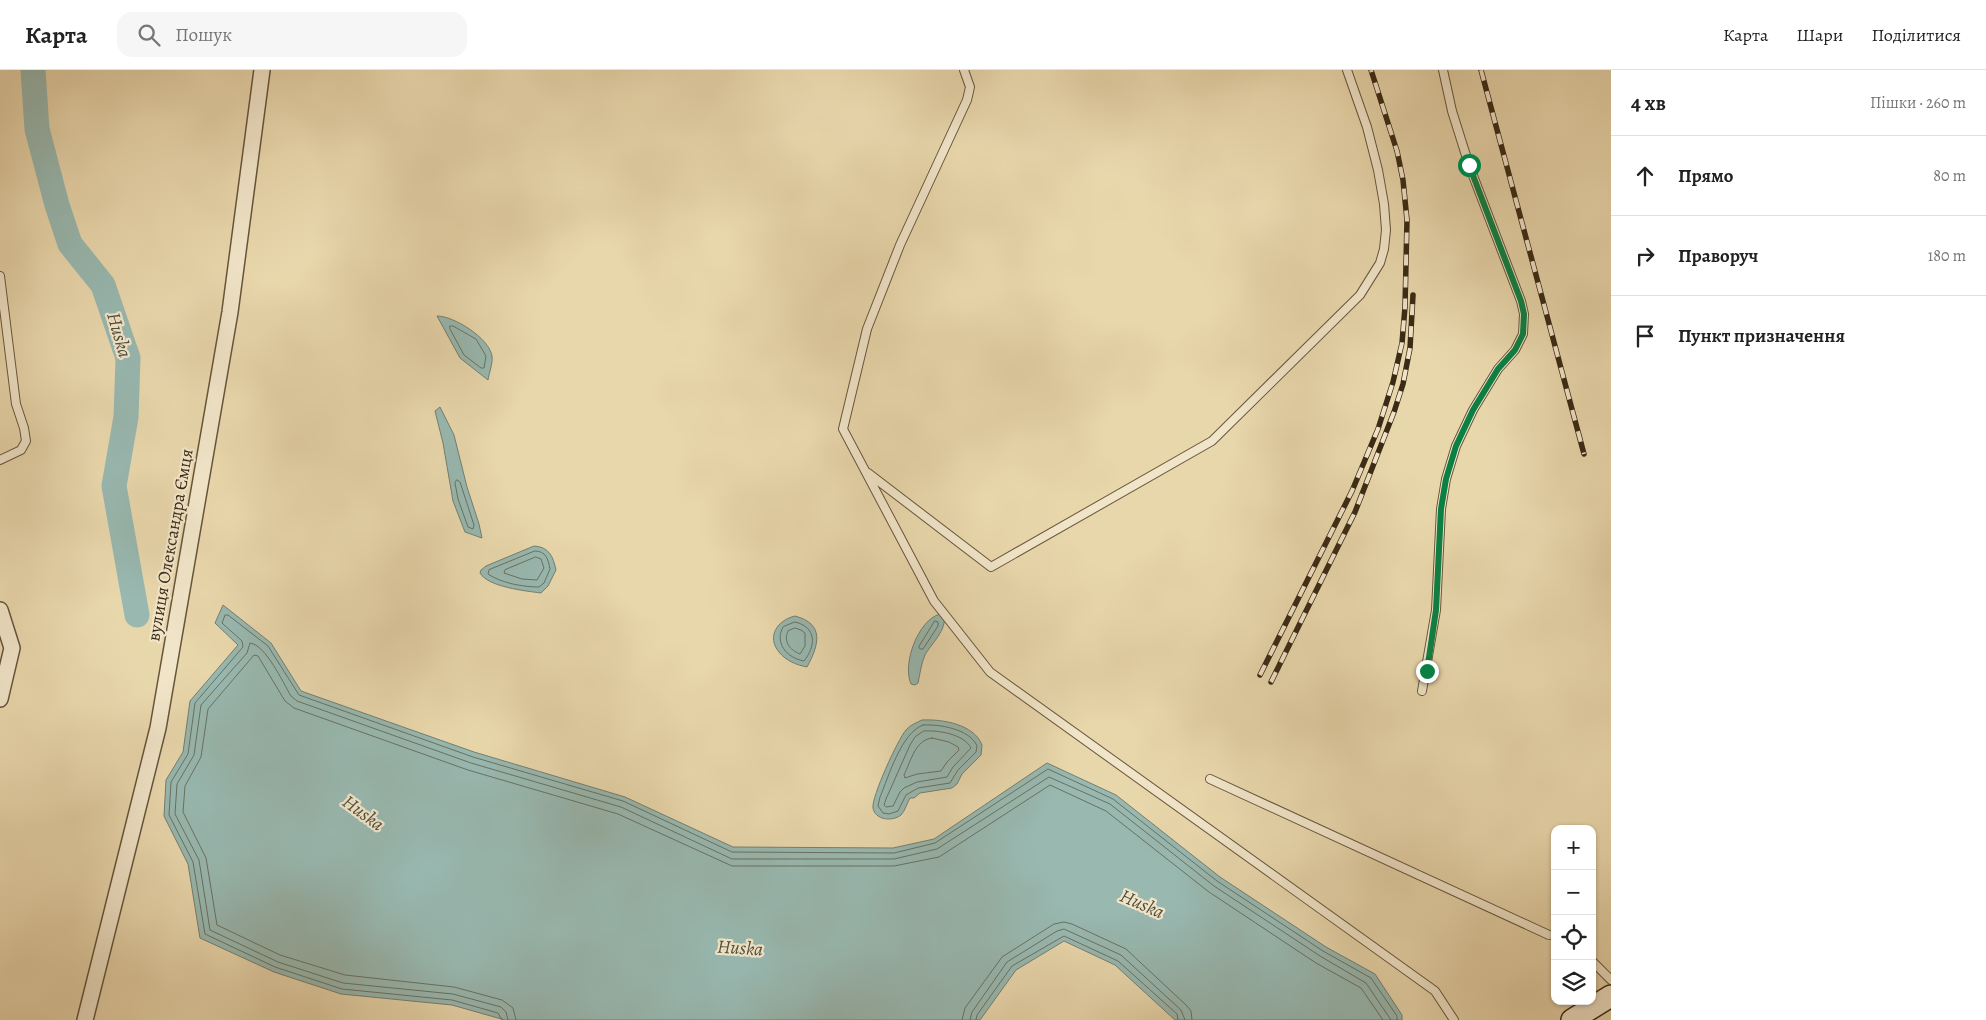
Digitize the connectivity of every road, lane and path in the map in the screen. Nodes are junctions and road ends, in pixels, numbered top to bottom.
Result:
1 (262, 70) edge
2 (964, 70) edge
3 (1347, 70) edge
4 (1443, 70) edge
5 (0, 276) edge
6 (0, 460) edge
7 (865, 470) junction
8 (0, 610) edge
9 (1422, 691) dead end
10 (0, 699) edge
11 (1210, 779) dead end
12 (1549, 935) dead end
13 (1596, 965) edge
14 (1611, 980) edge
15 (1611, 996) edge
16 (84, 1020) edge
17 (1454, 1020) edge
18 (1572, 1020) edge

1 - 16 street, вулиця Олександра Ємця
2 - 7 lane
3 - 7 lane
4 - 9 lane
5 - 6 lane
7 - 17 lane
8 - 10 street
11 - 12 lane
13 - 14 lane
15 - 18 main road

